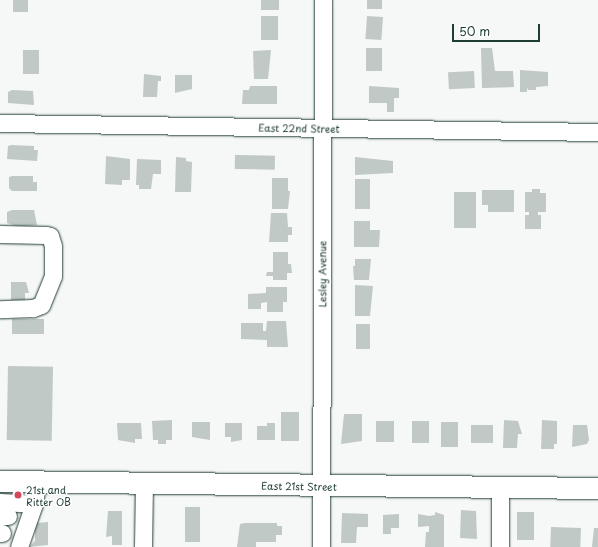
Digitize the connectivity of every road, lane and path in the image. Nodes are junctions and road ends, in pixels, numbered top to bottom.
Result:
1 (323, 0) edge
2 (0, 123) edge
3 (323, 129) junction
4 (598, 132) edge
5 (0, 234) edge
6 (0, 309) edge
7 (0, 481) edge
8 (37, 482) junction
9 (144, 484) junction
10 (322, 486) junction
11 (500, 487) junction
12 (598, 488) edge
13 (15, 512) edge
14 (11, 536) edge
15 (143, 547) edge
16 (322, 547) edge
17 (500, 547) edge

1 - 3 street, Lesley Avenue
2 - 3 street, East 22nd Street
3 - 4 street, East 22nd Street
3 - 10 street, Lesley Avenue
5 - 6 street
7 - 8 main road, East 21st Street
8 - 9 main road, East 21st Street
8 - 13 street
9 - 10 main road, East 21st Street
9 - 15 street
10 - 11 main road, East 21st Street
10 - 16 street, Lesley Avenue
11 - 12 main road, East 21st Street
11 - 17 street
13 - 14 street

